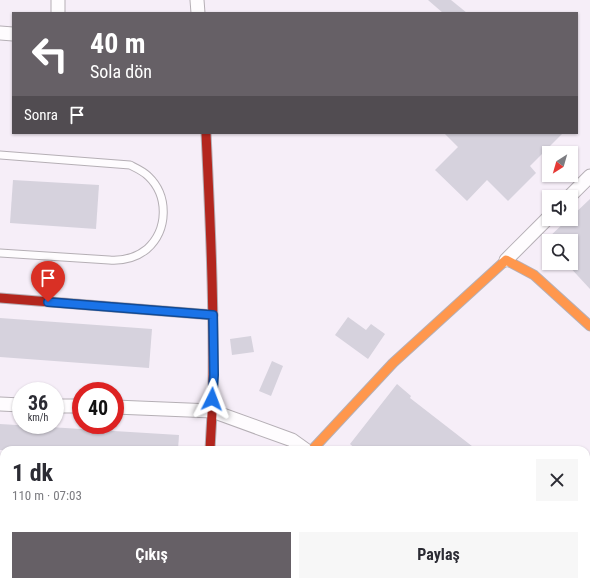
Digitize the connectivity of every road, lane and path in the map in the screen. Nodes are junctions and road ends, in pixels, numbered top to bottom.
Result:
1 (58, 0) edge
2 (197, 0) edge
3 (58, 12) edge
4 (198, 12) edge
5 (0, 33) edge
6 (12, 34) edge
7 (206, 134) edge
8 (0, 155) edge
9 (590, 176) edge
10 (576, 190) edge
11 (542, 224) edge
12 (0, 253) edge
13 (506, 260) junction
14 (0, 298) edge
15 (213, 315) junction
16 (590, 326) edge
17 (0, 404) edge
18 (12, 405) edge
19 (124, 407) edge
20 (212, 411) junction
21 (210, 446) edge
22 (300, 446) edge
23 (316, 446) edge

1 - 3 street
2 - 4 street
5 - 6 street
7 - 15 street
8 - 12 lane
9 - 10 street
11 - 13 street
13 - 16 street
13 - 23 street
14 - 15 street
15 - 20 street
17 - 18 street
19 - 20 street
20 - 21 street
20 - 22 street

